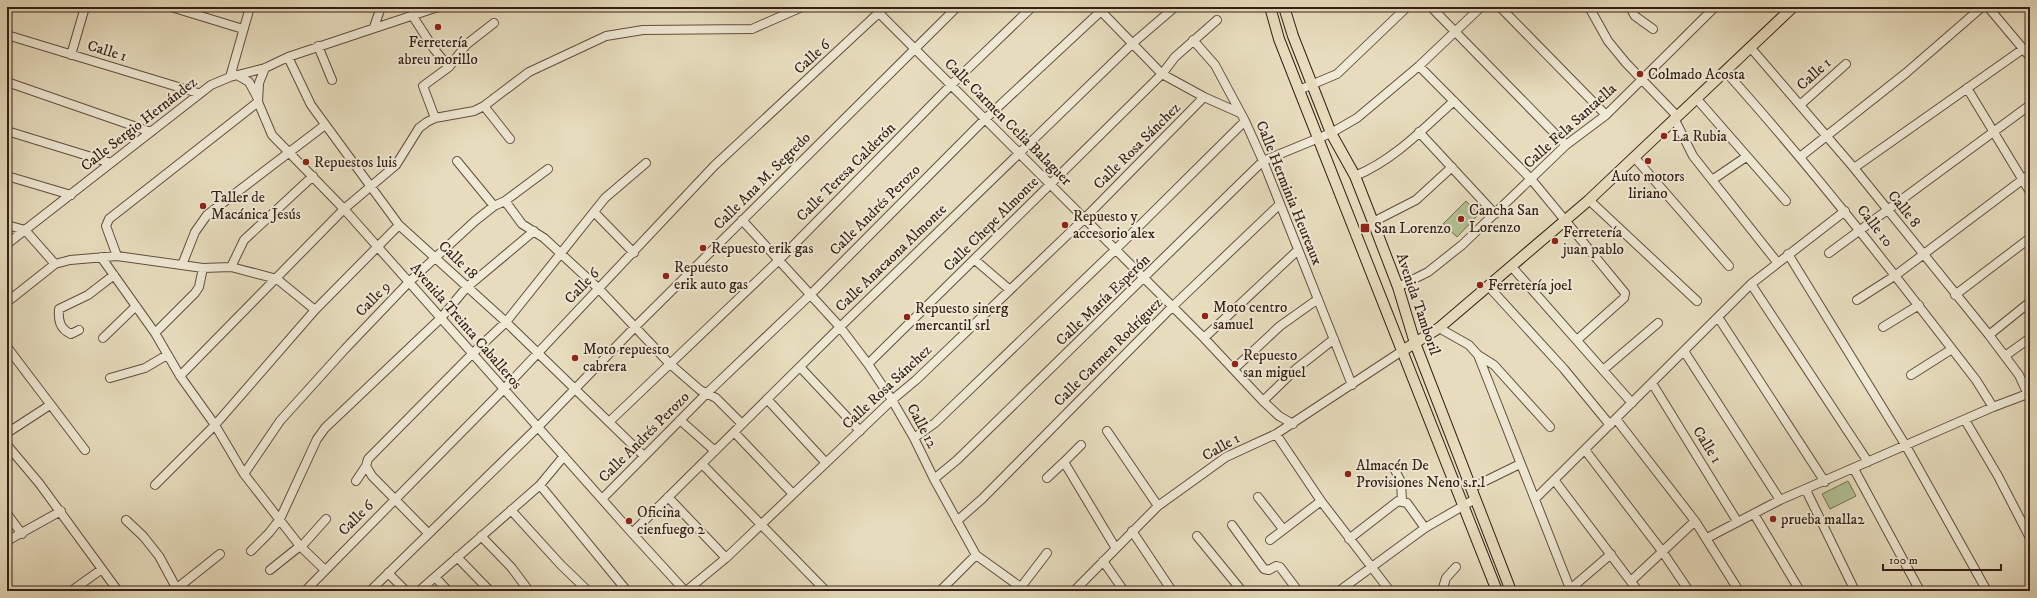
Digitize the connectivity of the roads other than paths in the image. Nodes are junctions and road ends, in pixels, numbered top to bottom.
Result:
1 (85, 7) edge
2 (172, 7) edge
3 (250, 7) edge
4 (381, 7) edge
5 (438, 7) edge
6 (802, 7) edge
7 (873, 7) edge
8 (885, 7) edge
9 (957, 7) edge
10 (1032, 7) edge
11 (1408, 7) edge
12 (1431, 7) edge
13 (1480, 7) edge
14 (1500, 7) edge
15 (1589, 7) edge
16 (1630, 7) edge
17 (1715, 7) edge
18 (1793, 7) edge
19 (1982, 7) edge
20 (1988, 7) edge
21 (1172, 8) edge
22 (1285, 8) edge
23 (1099, 9) edge
24 (1270, 9) edge
25 (879, 14) junction
26 (412, 15) junction
27 (1217, 20) dead end
28 (494, 23) dead end
29 (374, 27) junction
30 (243, 29) junction
31 (1653, 29) dead end
32 (1456, 32) junction
33 (7, 35) edge
34 (1193, 40) junction
35 (1133, 43) junction
36 (318, 46) junction
37 (1750, 47) junction
38 (915, 48) junction
39 (2023, 49) junction
40 (71, 55) junction
41 (288, 56) junction
42 (2030, 58) edge
43 (1846, 64) dead end
44 (1419, 66) junction
45 (449, 67) junction
46 (265, 68) junction
47 (1725, 71) junction
48 (1162, 74) junction
49 (233, 76) junction
50 (332, 80) dead end
51 (1641, 80) junction
52 (7, 82) edge
53 (1312, 84) junction
54 (951, 85) junction
55 (1967, 88) junction
56 (1299, 90) junction
57 (198, 93) junction
58 (1204, 97) junction
59 (1696, 98) junction
60 (257, 100) junction
61 (1454, 101) junction
62 (2030, 105) edge
63 (484, 106) junction
64 (1800, 106) junction
65 (1240, 113) junction
66 (1606, 115) junction
67 (1676, 117) junction
68 (435, 118) junction
69 (984, 120) junction
70 (1245, 121) junction
71 (325, 125) junction
72 (7, 131) edge
73 (1993, 131) junction
74 (151, 132) junction
75 (1419, 132) junction
76 (1332, 133) junction
77 (1827, 137) junction
78 (510, 139) dead end
79 (1318, 139) junction
80 (1566, 145) junction
81 (290, 153) junction
82 (1019, 154) junction
83 (1746, 156) junction
84 (1800, 157) junction
85 (1635, 158) junction
86 (457, 161) dead end
87 (1263, 161) junction
88 (111, 163) junction
89 (646, 163) dead end
90 (1452, 167) junction
91 (1854, 168) junction
92 (548, 169) dead end
93 (2030, 174) edge
94 (7, 176) edge
95 (313, 176) junction
96 (1355, 176) junction
97 (1531, 179) junction
98 (1712, 180) junction
99 (2022, 180) junction
100 (1051, 185) junction
101 (371, 187) junction
102 (2030, 192) edge
103 (71, 195) junction
104 (1590, 200) junction
105 (505, 201) junction
106 (1786, 201) dead end
107 (1280, 204) junction
108 (494, 206) junction
109 (344, 209) junction
110 (1845, 211) junction
111 (1887, 211) junction
112 (594, 212) junction
113 (1495, 214) junction
114 (1084, 219) junction
115 (742, 220) junction
116 (1566, 221) junction
117 (1373, 222) junction
118 (7, 225) edge
119 (399, 225) junction
120 (25, 230) junction
121 (534, 230) junction
122 (1860, 232) junction
123 (2030, 238) edge
124 (7, 244) edge
125 (377, 248) junction
126 (1115, 250) junction
127 (1298, 250) junction
128 (560, 253) junction
129 (634, 253) junction
130 (1829, 253) dead end
131 (1788, 254) junction
132 (1922, 254) junction
133 (117, 256) junction
134 (435, 256) junction
135 (101, 257) junction
136 (779, 260) junction
137 (975, 260) junction
138 (1777, 262) junction
139 (54, 264) junction
140 (182, 265) junction
141 (1729, 266) dead end
142 (231, 267) junction
143 (1512, 267) junction
144 (203, 268) junction
145 (114, 275) junction
146 (1896, 275) junction
147 (277, 279) junction
148 (1144, 279) junction
149 (409, 282) junction
150 (1751, 284) junction
151 (1398, 287) junction
152 (1489, 287) junction
153 (466, 288) junction
154 (599, 289) junction
155 (1010, 290) junction
156 (810, 295) junction
157 (1955, 295) junction
158 (1318, 299) junction
159 (1858, 300) dead end
160 (1697, 301) dead end
161 (7, 302) edge
162 (2030, 302) edge
163 (1918, 305) junction
164 (136, 306) junction
165 (1172, 307) junction
166 (315, 310) junction
167 (1718, 317) junction
168 (441, 318) junction
169 (506, 322) junction
170 (1658, 323) dead end
171 (635, 327) junction
172 (840, 327) junction
173 (1439, 328) junction
174 (1883, 328) dead end
175 (79, 330) dead end
176 (155, 333) junction
177 (1989, 335) junction
178 (103, 338) dead end
179 (1204, 338) junction
180 (2030, 338) edge
181 (1334, 339) junction
182 (1577, 340) junction
183 (1415, 343) junction
184 (7, 347) edge
185 (1952, 349) junction
186 (1402, 351) junction
187 (1684, 351) junction
188 (537, 352) junction
189 (472, 354) junction
190 (167, 355) junction
191 (1478, 355) junction
192 (2005, 356) junction
193 (669, 363) junction
194 (868, 364) junction
195 (800, 367) junction
196 (1234, 369) junction
197 (1603, 370) junction
198 (1911, 375) dead end
199 (180, 376) junction
200 (110, 378) dead end
201 (1652, 383) junction
202 (1352, 384) junction
203 (575, 389) junction
204 (503, 390) junction
205 (707, 393) junction
206 (2029, 395) edge
207 (767, 400) junction
208 (892, 400) junction
209 (1263, 401) junction
210 (1632, 403) junction
211 (50, 405) junction
212 (1993, 407) junction
213 (680, 420) junction
214 (1965, 420) junction
215 (609, 422) junction
216 (1613, 422) junction
217 (742, 424) junction
218 (1293, 424) junction
219 (215, 425) junction
220 (538, 427) junction
221 (1550, 427) dead end
222 (860, 431) junction
223 (1107, 431) dead end
224 (734, 432) junction
225 (7, 433) edge
226 (1276, 434) junction
227 (914, 438) junction
228 (1081, 445) dead end
229 (7, 446) edge
230 (1906, 446) junction
231 (85, 450) dead end
232 (1585, 450) junction
233 (714, 451) junction
234 (564, 456) junction
235 (644, 456) junction
236 (1064, 462) junction
237 (1868, 462) junction
238 (826, 463) junction
239 (702, 464) junction
240 (1520, 464) junction
241 (366, 466) junction
242 (1854, 469) junction
243 (1395, 470) dead end
244 (244, 474) junction
245 (1047, 478) dead end
246 (934, 479) junction
247 (356, 481) dead end
248 (1555, 481) junction
249 (1825, 482) junction
250 (155, 485) dead end
251 (540, 485) junction
252 (1470, 488) junction
253 (1806, 490) junction
254 (793, 494) junction
255 (668, 497) junction
256 (1258, 497) dead end
257 (602, 499) junction
258 (1475, 499) junction
259 (1535, 499) junction
260 (394, 500) junction
261 (1402, 500) junction
262 (1780, 500) junction
263 (1321, 501) junction
264 (1463, 505) junction
265 (1158, 506) junction
266 (511, 510) junction
267 (61, 511) junction
268 (7, 514) edge
269 (1754, 514) junction
270 (280, 519) junction
271 (326, 519) dead end
272 (126, 520) dead end
273 (957, 521) junction
274 (1696, 521) junction
275 (1737, 521) junction
276 (762, 524) junction
277 (1232, 525) dead end
278 (1425, 528) junction
279 (1283, 529) junction
280 (1132, 531) junction
281 (428, 533) junction
282 (632, 533) junction
283 (22, 534) junction
284 (481, 536) junction
285 (1197, 536) dead end
286 (1707, 538) junction
287 (2030, 538) edge
288 (1349, 539) junction
289 (1270, 540) dead end
290 (7, 542) edge
291 (301, 547) junction
292 (1116, 547) junction
293 (251, 550) dead end
294 (1662, 551) junction
295 (1047, 553) dead end
296 (220, 554) dead end
297 (1611, 554) junction
298 (976, 556) junction
299 (457, 557) junction
300 (726, 558) junction
301 (1103, 561) junction
302 (1371, 567) junction
303 (1456, 567) dead end
304 (102, 569) junction
305 (270, 570) dead end
306 (325, 570) junction
307 (388, 573) junction
308 (435, 577) junction
309 (1631, 580) junction
310 (74, 589) dead end
311 (1023, 589) edge
312 (1079, 589) edge
313 (177, 590) edge
314 (942, 590) edge
315 (118, 591) edge
316 (305, 591) edge
317 (370, 591) edge
318 (406, 591) edge
319 (420, 591) edge
320 (448, 591) edge
321 (490, 591) edge
322 (529, 591) edge
323 (588, 591) edge
324 (626, 591) edge
325 (685, 591) edge
326 (826, 591) edge
327 (1124, 591) edge
328 (1172, 591) edge
329 (1242, 591) edge
330 (1298, 591) edge
331 (1339, 591) edge
332 (1390, 591) edge
333 (1442, 591) edge
334 (1497, 591) edge
335 (1512, 591) edge
336 (1570, 591) edge
337 (1638, 591) edge
338 (1689, 591) edge
339 (1739, 591) edge
340 (1800, 591) edge
341 (1855, 591) edge
342 (1920, 591) edge
343 (1987, 591) edge

1 - 40 street
2 - 30 street
3 - 30 street
4 - 29 street
5 - 26 street, Calle Sergio Hernández
6 - 63 street
7 - 25 street, Calle Carmen Celia Balaguer
8 - 25 street, Calle 6
9 - 38 street, Calle Ana M. Segredo
10 - 54 street, Calle Teresa Calderón
11 - 53 street
12 - 32 street
13 - 32 street, Calle María Esperón
14 - 66 street
15 - 51 street
16 - 31 street
17 - 51 street, Calle Fela Santaella
18 - 37 main road
19 - 77 street
20 - 39 street
21 - 35 street, Calle Anacaona Almonte
22 - 24 street
22 - 53 main road, Avenida Tamboril
23 - 35 street, Calle Herminia Heureaux
23 - 69 street, Calle Andrés Perozo
24 - 56 main road, Avenida Tamboril
25 - 38 street, Calle Carmen Celia Balaguer
25 - 129 street, Calle 6
26 - 29 street, Calle Sergio Hernández
26 - 45 street
27 - 34 street, Calle Chepe Almonte
28 - 45 street
29 - 36 street, Calle Sergio Hernández
30 - 49 street
32 - 44 street, Calle María Esperón
32 - 80 street
33 - 40 street, Calle 1
34 - 48 street, Calle Chepe Almonte
34 - 65 street
35 - 48 street, Calle Herminia Heureaux
35 - 82 street, Calle Anacaona Almonte
36 - 41 street, Calle Sergio Hernández
36 - 50 street
37 - 47 main road
37 - 64 street, Calle 8
38 - 54 street, Calle Carmen Celia Balaguer
38 - 115 street, Calle Ana M. Segredo
39 - 42 street
39 - 55 street
40 - 57 street, Calle 1
41 - 46 street, Calle Sergio Hernández
41 - 71 street, Calle 18
43 - 64 street, Calle 1
44 - 61 street
44 - 76 street, Calle María Esperón
45 - 68 street
46 - 49 street, Calle Sergio Hernández
46 - 60 street
47 - 59 main road
47 - 84 street, Calle 10
48 - 58 street, Calle Herminia Heureaux
48 - 100 street, Calle Chepe Almonte
49 - 57 street, Calle Sergio Hernández
49 - 60 street, Avenida Treinta Caballeros
51 - 66 street, Calle Fela Santaella
51 - 67 street
52 - 74 street
53 - 56 street
53 - 76 main road, Avenida Tamboril
54 - 69 street, Calle Carmen Celia Balaguer
54 - 136 street, Calle Teresa Calderón
55 - 73 street
55 - 91 street
56 - 79 main road, Avenida Tamboril
57 - 74 street, Calle Sergio Hernández
58 - 65 street, Calle Herminia Heureaux
58 - 114 street, Calle Rosa Sánchez
59 - 67 main road
59 - 83 street
60 - 81 street, Avenida Treinta Caballeros
60 - 133 street
61 - 75 street
61 - 97 street
62 - 73 street
63 - 68 street
63 - 78 street
64 - 77 street, Calle 8
65 - 70 street, Calle Herminia Heureaux
66 - 80 street, Calle Fela Santaella
67 - 85 main road
67 - 98 street
68 - 101 street
69 - 82 street, Calle Carmen Celia Balaguer
69 - 156 street, Calle Andrés Perozo
70 - 87 street, Calle Herminia Heureaux
70 - 126 street
71 - 81 street
71 - 101 street, Calle 18
72 - 88 street
73 - 99 street
73 - 111 street
74 - 88 street, Calle Sergio Hernández
75 - 90 street
75 - 96 street
76 - 79 street, Calle María Esperón
76 - 96 main road, Avenida Tamboril
77 - 84 street
77 - 91 street, Calle 8
79 - 87 street, Calle María Esperón
79 - 186 main road, Avenida Tamboril
80 - 97 street, Calle Fela Santaella
81 - 95 street, Avenida Treinta Caballeros
81 - 140 street
82 - 100 street, Calle Carmen Celia Balaguer
82 - 172 street, Calle Anacaona Almonte
83 - 98 street
83 - 106 street
84 - 110 street, Calle 10
85 - 104 main road
85 - 141 street
86 - 108 street
87 - 107 street, Calle Herminia Heureaux
87 - 148 street, Calle María Esperón
88 - 103 street, Calle Sergio Hernández
89 - 112 street
90 - 113 street
90 - 117 street
91 - 111 street, Calle 8
92 - 105 street, Calle 9
93 - 99 street
94 - 103 street
95 - 109 street, Avenida Treinta Caballeros
95 - 142 street
96 - 117 main road, Avenida Tamboril
97 - 113 street, Calle Fela Santaella
97 - 116 street
98 - 138 street
99 - 102 street
99 - 132 street
100 - 114 street, Calle Carmen Celia Balaguer
100 - 137 street, Calle Chepe Almonte
101 - 109 street
101 - 119 street, Calle 18
103 - 120 street, Calle Sergio Hernández
104 - 116 main road
104 - 160 street
105 - 108 street, Calle 9
105 - 121 street
107 - 127 street, Calle Herminia Heureaux
107 - 165 street, Calle Carmen Rodríguez
108 - 134 street, Calle 9
109 - 125 street, Avenida Treinta Caballeros
109 - 147 street
110 - 122 street, Calle 10
110 - 131 street
111 - 122 street
111 - 132 street, Calle 8
112 - 128 street
112 - 129 street
113 - 151 street, Calle Fela Santaella
114 - 126 street, Calle Carmen Celia Balaguer
114 - 155 street, Calle Rosa Sánchez
115 - 136 street, Calle 12
115 - 171 street, Calle Ana M. Segredo
116 - 143 main road
116 - 182 street
117 - 151 main road, Avenida Tamboril
118 - 120 street
119 - 125 street
119 - 134 street, Calle 18
120 - 124 street, Calle Sergio Hernández
120 - 139 street
121 - 128 street
121 - 153 street
122 - 130 street
122 - 146 street, Calle 10
123 - 157 street
125 - 149 street, Avenida Treinta Caballeros
125 - 166 street
126 - 148 street, Calle Carmen Celia Balaguer
126 - 227 street
127 - 158 street, Calle Herminia Heureaux
127 - 179 street
128 - 154 street
128 - 169 street
129 - 154 street, Calle 6
131 - 138 street
131 - 230 street
132 - 146 street
132 - 157 street, Calle 8
133 - 135 street
133 - 140 street
134 - 149 street, Calle 9
134 - 153 street, Calle 18
135 - 139 street
135 - 145 street
136 - 156 street, Calle 12
136 - 193 street, Calle Teresa Calderón
137 - 155 street
137 - 194 street, Calle Chepe Almonte
138 - 150 street
139 - 161 street
140 - 144 street
142 - 144 street
142 - 147 street
143 - 152 main road
143 - 182 street
144 - 176 street
145 - 164 street
145 - 175 street
146 - 159 street
146 - 163 street, Calle 10
147 - 166 street
147 - 199 street
148 - 165 street, Calle Carmen Celia Balaguer
148 - 246 street, Calle María Esperón
149 - 168 street, Avenida Treinta Caballeros
149 - 244 street, Calle 9
150 - 167 street
150 - 237 street
151 - 183 main road, Avenida Tamboril
152 - 173 main road
152 - 216 street
153 - 168 street
153 - 169 street, Calle 18
154 - 171 street
154 - 188 street, Calle 6
155 - 208 street, Calle Rosa Sánchez
156 - 172 street, Calle 12
156 - 205 street, Calle Andrés Perozo
157 - 177 street, Calle 8
158 - 181 street, Calle Herminia Heureaux
158 - 196 street
162 - 177 street
163 - 174 street
163 - 185 street, Calle 10
164 - 176 street
164 - 178 street
165 - 179 street, Calle Carmen Celia Balaguer
165 - 273 street, Calle Carmen Rodríguez
166 - 219 street
167 - 187 street
167 - 249 street
168 - 189 street, Avenida Treinta Caballeros
168 - 270 street
169 - 188 street, Calle 18
169 - 189 street
170 - 197 street
171 - 193 street
171 - 203 street, Calle Ana M. Segredo
172 - 194 street, Calle 12
172 - 195 street, Calle Anacaona Almonte
173 - 183 main road
173 - 191 street
176 - 190 street
177 - 192 street, Calle 8
179 - 196 street, Calle Carmen Celia Balaguer
180 - 192 street
181 - 202 street, Calle Herminia Heureaux
181 - 209 street
182 - 197 street
183 - 186 main road
183 - 252 main road, Avenida Tamboril
184 - 211 street
185 - 198 street
185 - 212 street, Calle 10
186 - 202 street, Calle 1
186 - 264 main road, Avenida Tamboril
187 - 201 street
187 - 262 street
188 - 203 street, Calle 18
188 - 204 street, Calle 6
189 - 204 street, Avenida Treinta Caballeros
189 - 241 street
190 - 199 street
190 - 200 street
191 - 221 street
191 - 240 street
192 - 206 street, Calle 8
193 - 205 street
193 - 215 street, Calle Teresa Calderón
194 - 208 street, Calle 12
195 - 207 street, Calle Anacaona Almonte
195 - 222 street
196 - 209 street, Calle Carmen Celia Balaguer
197 - 210 street
199 - 219 street
201 - 210 street
201 - 275 street, Calle 1
202 - 218 street, Calle 1
203 - 215 street, Calle 18
203 - 220 street, Calle Ana M. Segredo
204 - 220 street, Avenida Treinta Caballeros
204 - 260 street, Calle 6
205 - 213 street, Calle Andrés Perozo
205 - 217 street
206 - 212 street
207 - 217 street, Calle Anacaona Almonte
207 - 238 street
208 - 222 street, Calle Rosa Sánchez
208 - 227 street, Calle 12
209 - 218 street, Calle Carmen Celia Balaguer
210 - 216 street
211 - 225 street
211 - 231 street
212 - 214 street
213 - 233 street
213 - 235 street, Calle Andrés Perozo
214 - 230 street
214 - 287 street
215 - 235 street, Calle 18
216 - 232 street
216 - 274 street
217 - 224 street, Calle Anacaona Almonte
218 - 226 street, Calle 1
219 - 244 street
219 - 250 street
220 - 234 street, Avenida Treinta Caballeros
220 - 281 street, Calle Ana M. Segredo
222 - 238 street, Calle Rosa Sánchez
223 - 265 street
224 - 233 street, Calle Anacaona Almonte
224 - 254 street
226 - 263 street
226 - 265 street, Calle 1
227 - 246 street, Calle 12
228 - 236 street
229 - 267 street
230 - 237 street
230 - 343 street
232 - 248 street
232 - 294 street
233 - 239 street, Calle Anacaona Almonte
234 - 251 street
234 - 257 street, Avenida Treinta Caballeros
235 - 257 street, Calle Andrés Perozo
236 - 245 street
236 - 292 street
237 - 242 street
238 - 254 street, Calle Rosa Sánchez
239 - 255 street, Calle Anacaona Almonte
239 - 276 street
240 - 252 street
240 - 259 street
241 - 247 street
241 - 260 street
242 - 249 street
242 - 342 street
243 - 261 street
244 - 270 street
246 - 273 street, Calle 12
248 - 259 street
248 - 297 street
249 - 253 street
251 - 266 street
251 - 324 street
252 - 258 main road, Avenida Tamboril
253 - 262 street
253 - 341 street
254 - 276 street, Calle Rosa Sánchez
255 - 282 street, Calle Anacaona Almonte
255 - 300 street
256 - 279 street
257 - 282 street, Avenida Treinta Caballeros
258 - 264 street
258 - 335 main road, Avenida Tamboril
259 - 336 street
260 - 281 street
260 - 306 street, Calle 6
261 - 278 street
261 - 288 street
262 - 269 street
263 - 279 street
263 - 288 street
264 - 278 street
264 - 334 main road, Avenida Tamboril
265 - 280 street, Calle 1
266 - 284 street
266 - 323 street
267 - 283 street
267 - 304 street
268 - 283 street
269 - 275 street
269 - 340 street
270 - 291 street
270 - 293 street
271 - 291 street
272 - 313 street
273 - 298 street, Calle 12
274 - 286 street
274 - 294 street
275 - 286 street
276 - 300 street, Calle Rosa Sánchez
276 - 326 street
277 - 330 street
278 - 302 street
279 - 289 street
280 - 292 street, Calle 1
280 - 328 street
281 - 307 street, Calle Ana M. Segredo
282 - 325 street, Avenida Treinta Caballeros
283 - 290 street
284 - 299 street
284 - 322 street
285 - 329 street
286 - 339 street
288 - 302 street
291 - 305 street
291 - 306 street
292 - 301 street, Calle 1
294 - 309 street
294 - 338 street
295 - 311 street
296 - 313 street
297 - 309 street
297 - 336 street
298 - 311 street, Calle 12
298 - 314 street
299 - 308 street
299 - 321 street
300 - 325 street, Calle Rosa Sánchez
301 - 312 street, Calle 1
301 - 327 street
302 - 331 street
302 - 332 street
303 - 333 street
304 - 310 street
304 - 315 street
306 - 316 street, Calle 6
307 - 317 street, Calle Ana M. Segredo
307 - 318 street
308 - 319 street
308 - 320 street
309 - 337 street

